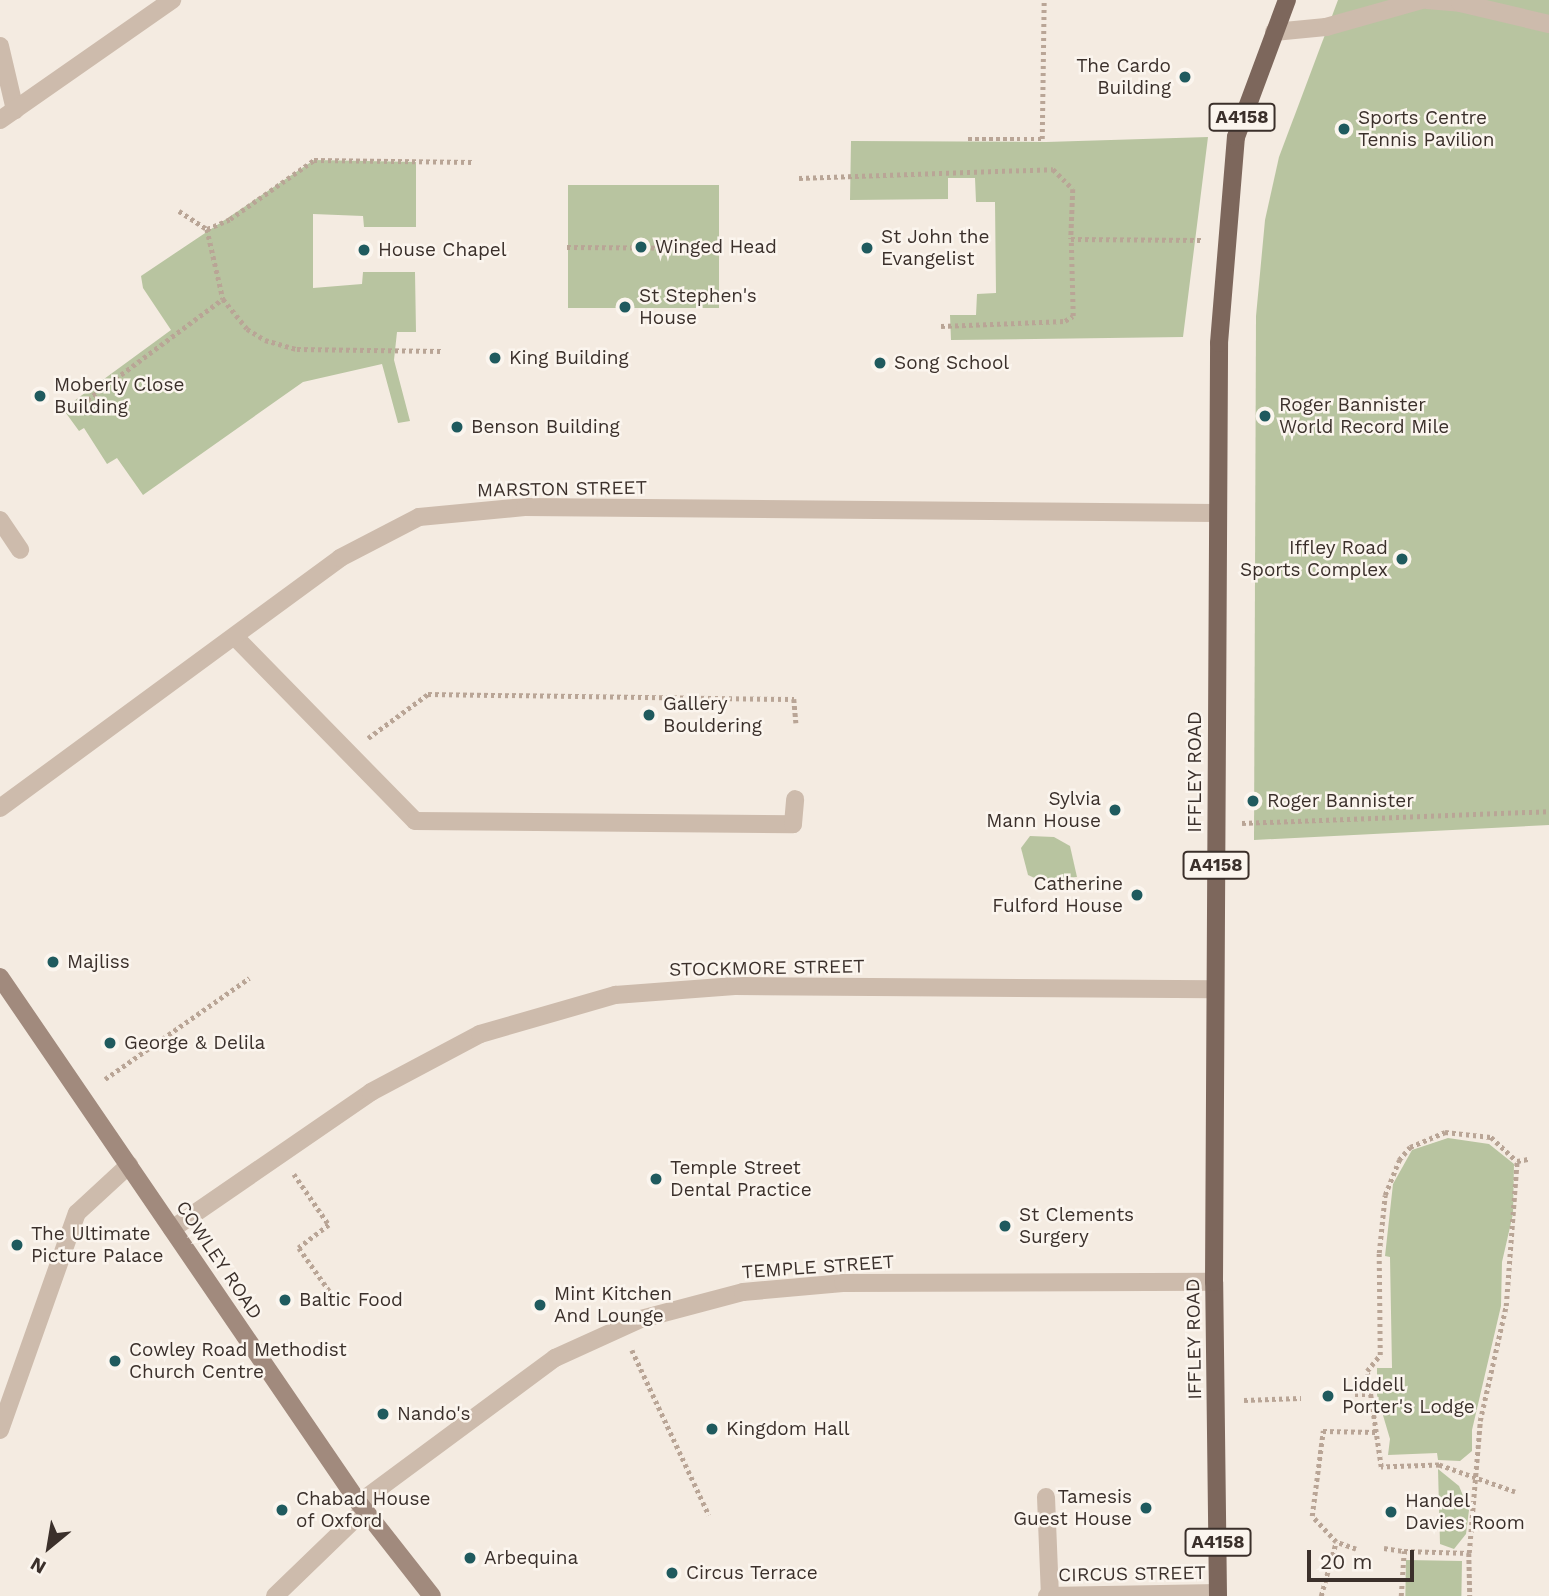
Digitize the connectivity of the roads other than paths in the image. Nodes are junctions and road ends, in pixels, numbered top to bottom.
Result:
1 (172, 0) edge
2 (1287, 0) edge
3 (1425, 0) edge
4 (1549, 24) edge
5 (1274, 32) junction
6 (0, 46) edge
7 (7, 115) edge
8 (1216, 513) junction
9 (0, 520) edge
10 (20, 551) dead end
11 (236, 638) junction
12 (795, 799) dead end
13 (0, 808) edge
14 (0, 977) edge
15 (1215, 989) junction
16 (129, 1166) junction
17 (172, 1229) junction
18 (1214, 1282) junction
19 (0, 1430) edge
20 (1046, 1497) dead end
21 (361, 1507) junction
22 (1218, 1595) edge
23 (275, 1596) edge
24 (432, 1596) edge
25 (1049, 1596) edge

1 - 7 street
2 - 5 main road, IFFLEY ROAD / A4158
3 - 4 street
3 - 5 street
5 - 8 main road, IFFLEY ROAD / A4158
6 - 7 street
8 - 11 street, MARSTON STREET
8 - 15 main road, IFFLEY ROAD / A4158
9 - 10 street
11 - 12 street
11 - 13 street, MARSTON STREET
14 - 16 main road, COWLEY ROAD
15 - 17 street, STOCKMORE STREET
15 - 18 main road, IFFLEY ROAD / A4158
16 - 17 main road, COWLEY ROAD
16 - 19 street
17 - 21 main road, COWLEY ROAD
18 - 21 street, TEMPLE STREET
18 - 22 main road, IFFLEY ROAD / A4158
20 - 25 street
21 - 23 street, TEMPLE STREET
21 - 24 main road, COWLEY ROAD
22 - 25 street, CIRCUS STREET

